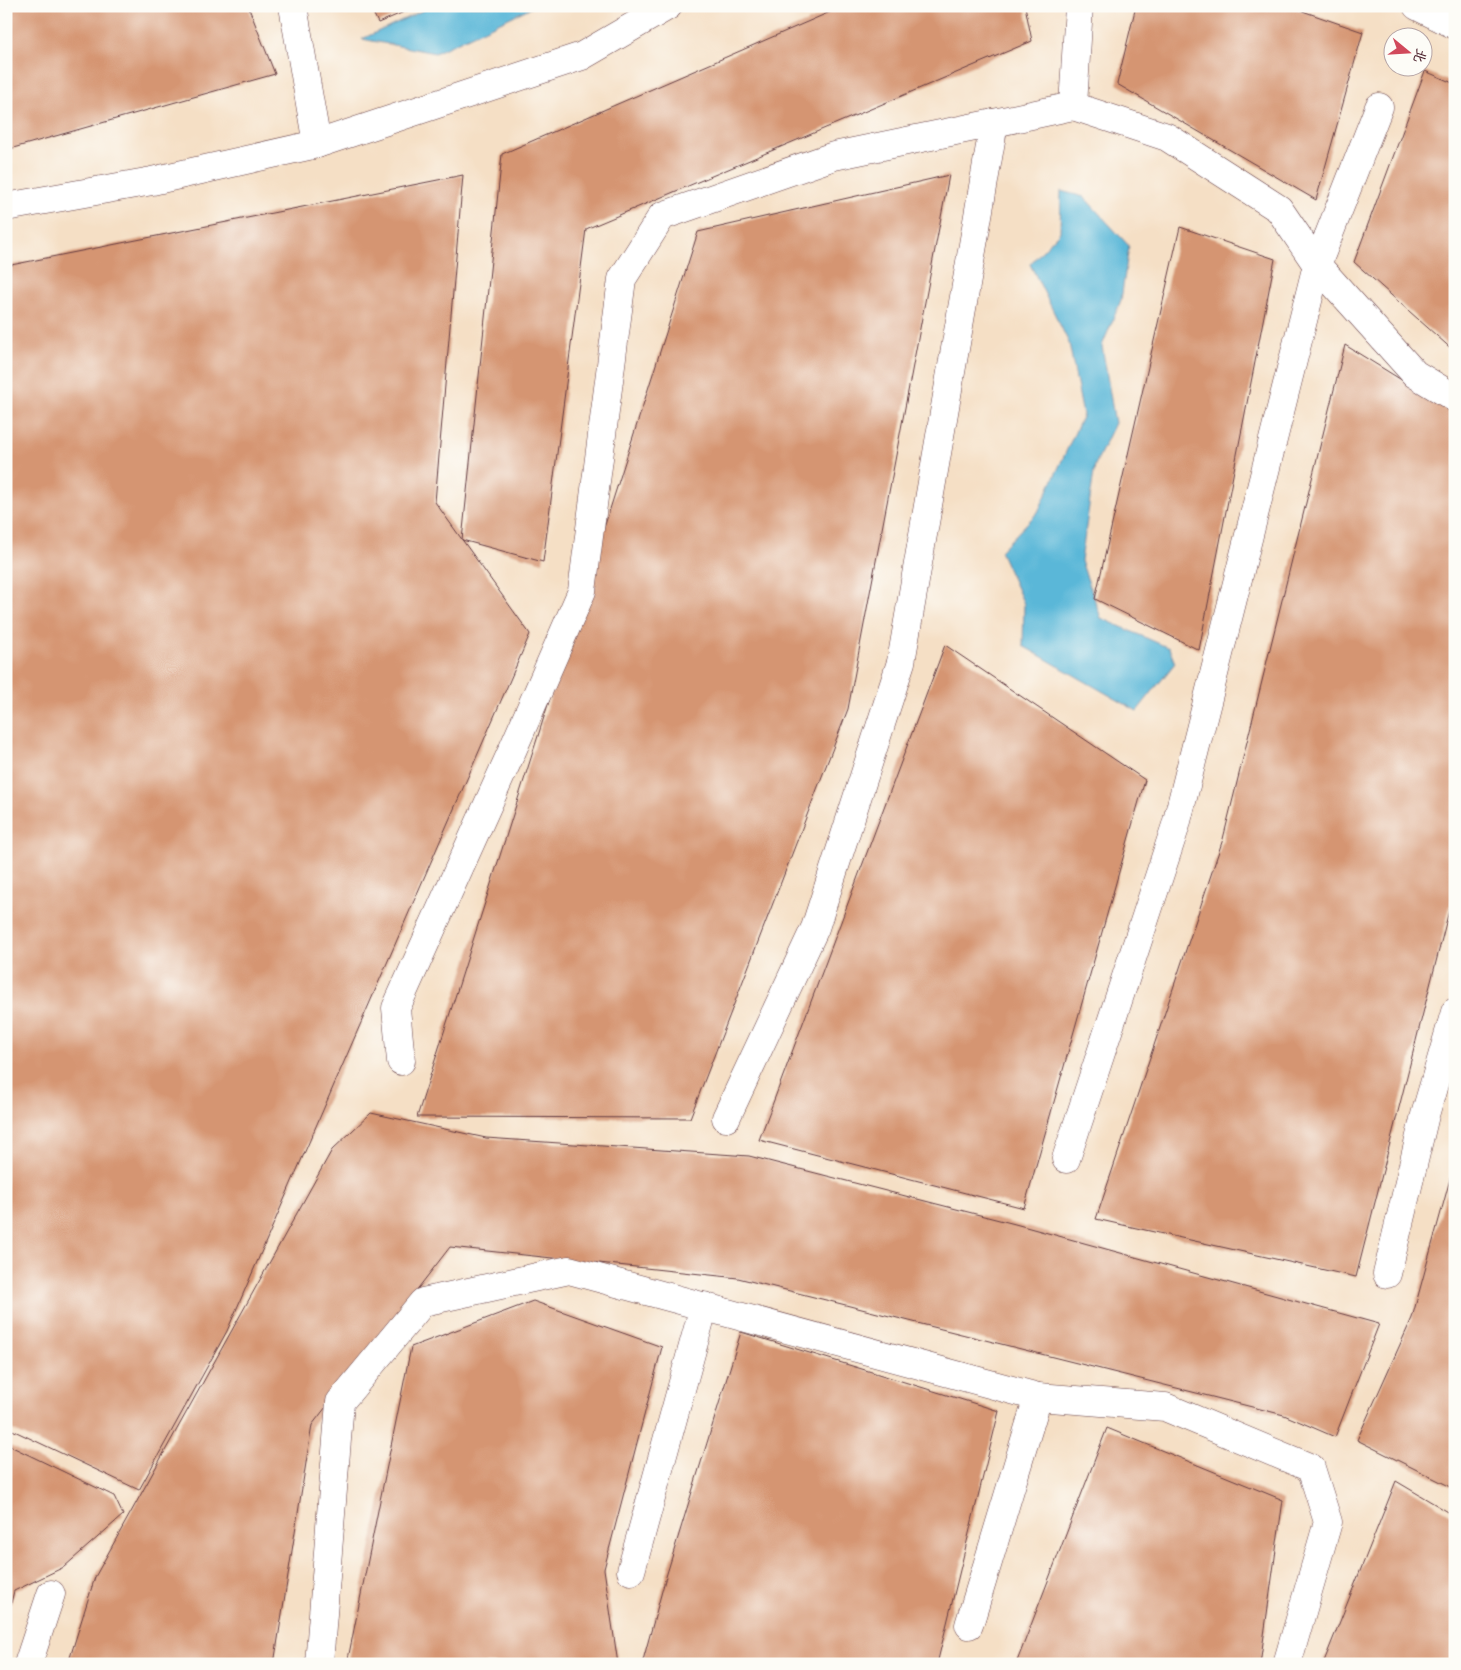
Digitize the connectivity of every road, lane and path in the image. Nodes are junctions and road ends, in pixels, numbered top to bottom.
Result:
1 (293, 6) edge
2 (668, 6) edge
3 (1079, 6) edge
4 (1417, 6) edge
5 (1455, 25) edge
6 (1073, 106) junction
7 (1379, 107) dead end
8 (994, 123) junction
9 (317, 144) junction
10 (6, 207) edge
11 (1317, 264) junction
12 (1455, 398) edge
13 (1455, 1012) edge
14 (401, 1061) dead end
15 (726, 1118) dead end
16 (1066, 1159) dead end
17 (1387, 1274) dead end
18 (704, 1306) junction
19 (1038, 1397) junction
20 (631, 1571) dead end
21 (51, 1594) dead end
22 (969, 1625) dead end
23 (28, 1664) edge
24 (319, 1664) edge
25 (1287, 1664) edge

1 - 9 street
2 - 9 street
3 - 6 street
4 - 5 street
6 - 8 street
6 - 11 street
7 - 11 street
8 - 14 street
8 - 15 street
9 - 10 street
11 - 12 street
11 - 16 street
13 - 17 street
18 - 19 street
18 - 20 street
18 - 24 street
19 - 22 street
19 - 25 street
21 - 23 street

